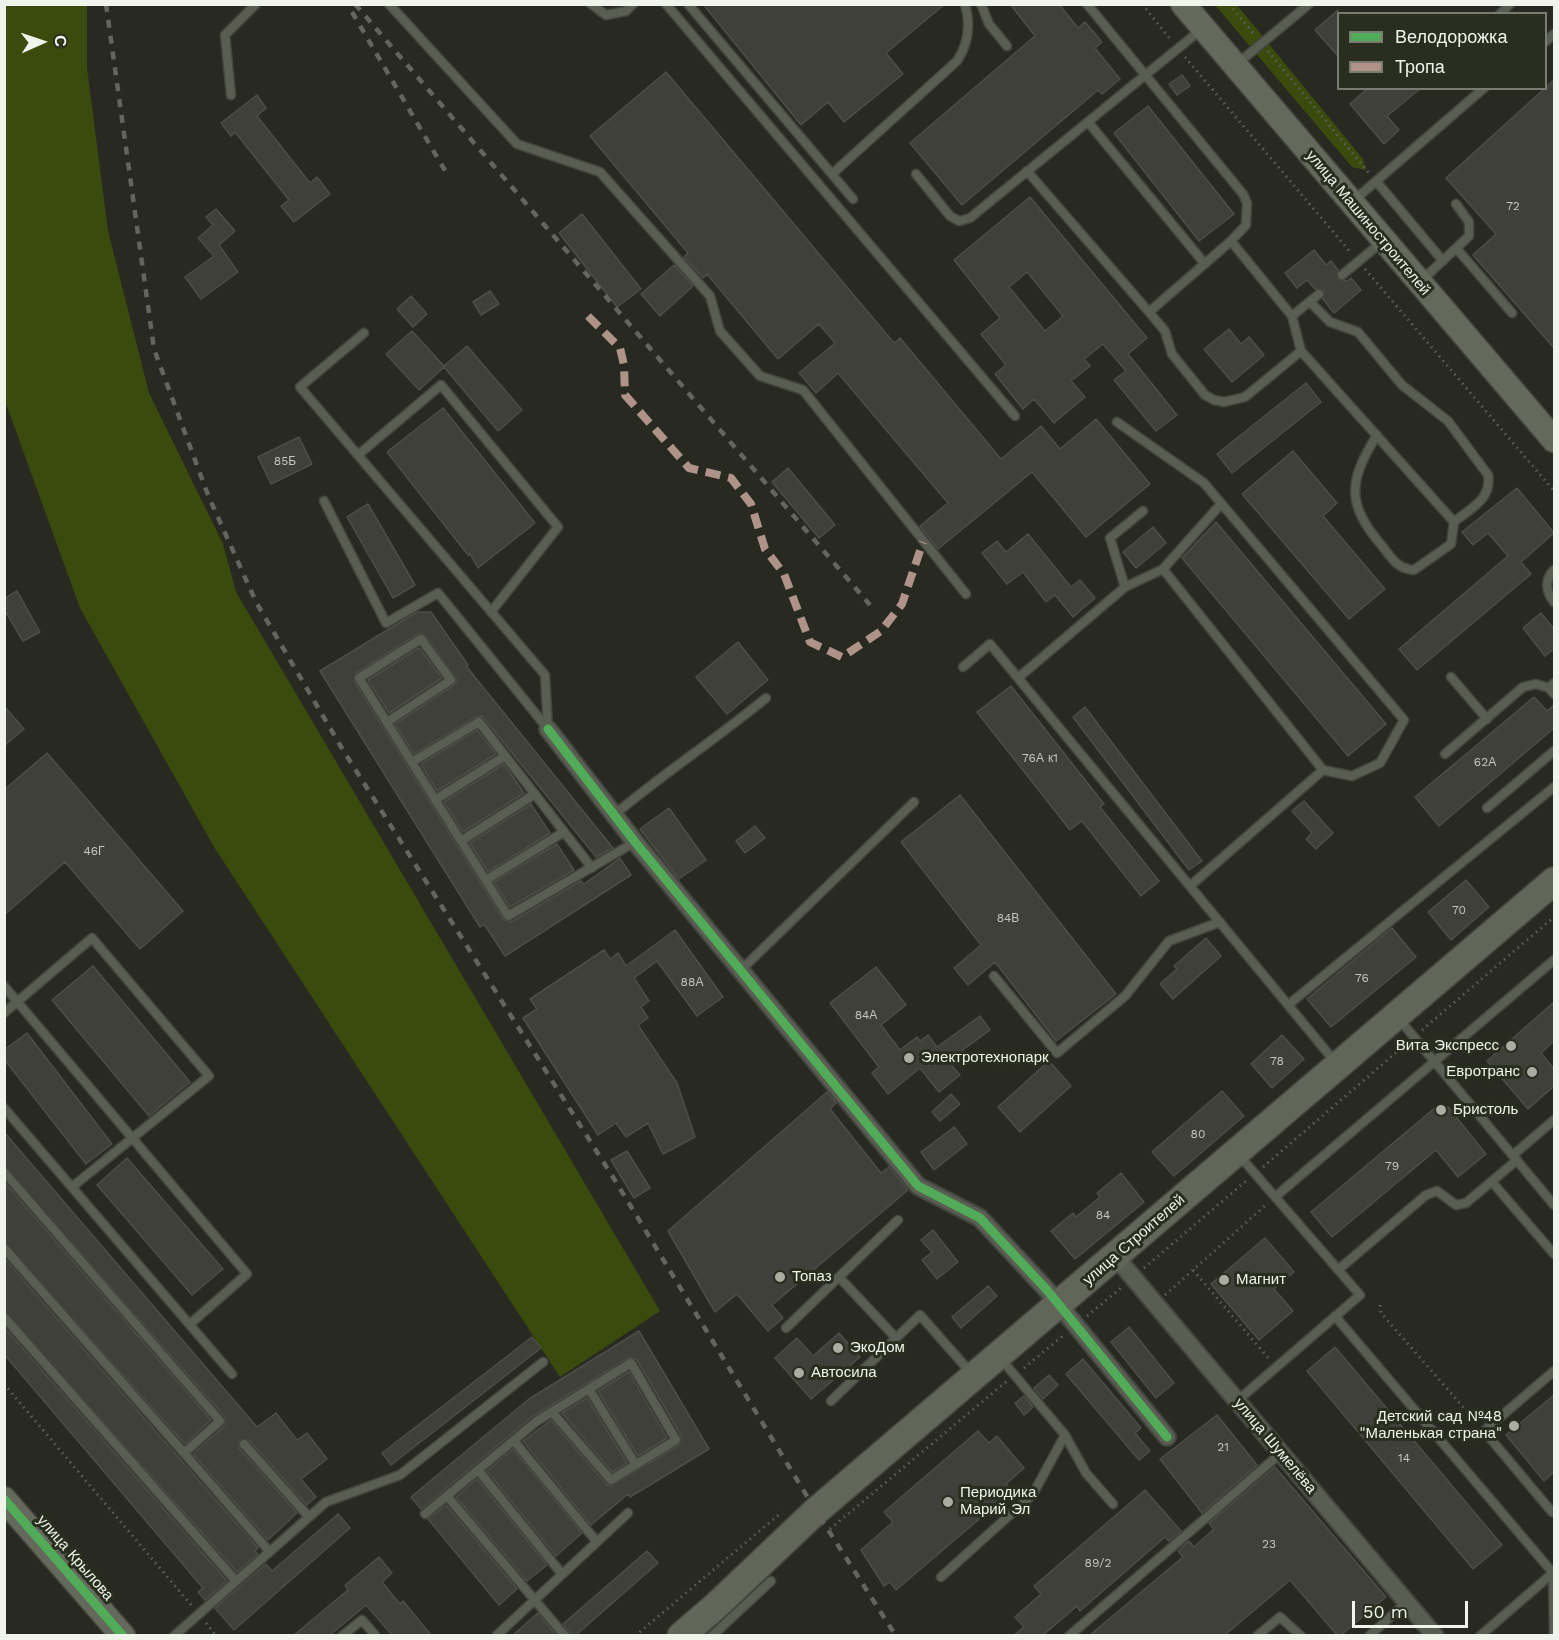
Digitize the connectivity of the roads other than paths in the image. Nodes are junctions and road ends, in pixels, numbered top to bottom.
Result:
1 (256, 4) edge
2 (389, 4) edge
3 (591, 4) edge
4 (633, 4) edge
5 (666, 4) edge
6 (688, 4) edge
7 (965, 4) edge
8 (981, 4) edge
9 (1087, 4) edge
10 (1183, 4) edge
11 (1309, 4) edge
12 (1203, 28) junction
13 (1007, 46) dead end
14 (1234, 67) junction
15 (1146, 75) junction
16 (1482, 90) edge
17 (231, 94) dead end
18 (1088, 122) junction
19 (1028, 171) junction
20 (832, 174) junction
21 (916, 174) dead end
22 (1376, 181) junction
23 (853, 199) dead end
24 (1352, 202) junction
25 (1455, 204) dead end
26 (1231, 241) junction
27 (1384, 241) junction
28 (1457, 249) junction
29 (1443, 261) junction
30 (1205, 264) junction
31 (1342, 275) dead end
32 (1419, 282) junction
33 (1319, 294) dead end
34 (1310, 302) junction
35 (1149, 312) junction
36 (1512, 313) dead end
37 (1292, 316) junction
38 (364, 333) dead end
39 (1301, 351) junction
40 (1015, 416) dead end
41 (1117, 422) dead end
42 (1377, 435) junction
43 (1554, 440) edge
44 (358, 455) junction
45 (324, 501) dead end
46 (1221, 504) junction
47 (1143, 511) dead end
48 (1454, 522) junction
49 (1163, 569) junction
50 (1554, 570) edge
51 (1125, 587) junction
52 (966, 594) dead end
53 (1554, 602) edge
54 (491, 612) junction
55 (963, 667) dead end
56 (1451, 677) dead end
57 (1018, 678) junction
58 (1553, 689) edge
59 (766, 698) dead end
60 (1487, 719) junction
61 (387, 722) junction
62 (548, 729) junction
63 (1554, 751) edge
64 (1445, 754) dead end
65 (505, 756) junction
66 (412, 762) junction
67 (1323, 770) junction
68 (1554, 787) edge
69 (535, 794) junction
70 (435, 800) junction
71 (914, 802) dead end
72 (1487, 808) dead end
73 (614, 815) junction
74 (564, 832) junction
75 (461, 841) junction
76 (635, 842) junction
77 (592, 868) junction
78 (486, 880) junction
79 (1554, 881) edge
80 (1190, 886) junction
81 (1220, 922) junction
82 (1554, 960) edge
83 (741, 970) junction
84 (994, 976) dead end
85 (4, 986) edge
86 (18, 1002) junction
87 (1288, 1005) junction
88 (4, 1013) edge
89 (1396, 1016) junction
90 (1434, 1061) junction
91 (1338, 1066) junction
92 (4, 1108) edge
93 (1554, 1120) edge
94 (133, 1138) junction
95 (1236, 1152) junction
96 (1515, 1158) junction
97 (4, 1172) edge
98 (1492, 1182) junction
99 (72, 1187) junction
100 (1275, 1197) junction
101 (1554, 1205) edge
102 (898, 1220) dead end
103 (4, 1248) edge
104 (1554, 1254) edge
105 (1115, 1256) junction
106 (1338, 1270) junction
107 (839, 1277) junction
108 (1059, 1305) junction
109 (1335, 1316) junction
110 (4, 1317) edge
111 (190, 1324) junction
112 (786, 1328) dead end
113 (896, 1338) junction
114 (999, 1356) junction
115 (543, 1362) dead end
116 (1554, 1371) edge
117 (232, 1374) dead end
118 (974, 1377) junction
119 (589, 1389) junction
120 (831, 1401) dead end
121 (1237, 1401) junction
122 (552, 1412) junction
123 (1065, 1435) junction
124 (1167, 1437) dead end
125 (514, 1441) junction
126 (244, 1443) dead end
127 (184, 1453) junction
128 (1281, 1453) junction
129 (636, 1465) junction
130 (478, 1470) junction
131 (447, 1496) junction
132 (4, 1499) edge
133 (1113, 1504) dead end
134 (1554, 1512) edge
135 (628, 1513) dead end
136 (425, 1514) dead end
137 (309, 1517) junction
138 (597, 1542) junction
139 (269, 1551) junction
140 (1554, 1572) edge
141 (562, 1574) junction
142 (941, 1577) dead end
143 (236, 1581) junction
144 (771, 1581) dead end
145 (535, 1600) junction
146 (1407, 1602) junction
147 (718, 1604) junction
148 (123, 1635) edge
149 (174, 1635) edge
150 (342, 1635) edge
151 (376, 1635) edge
152 (496, 1635) edge
153 (565, 1635) edge
154 (681, 1635) edge
155 (707, 1635) edge
156 (712, 1635) edge
157 (1069, 1635) edge
158 (1257, 1635) edge
159 (1301, 1635) edge
160 (1368, 1635) edge
161 (1436, 1635) edge
162 (1480, 1635) edge
163 (1554, 1635) edge

1 - 17 lane
2 - 52 lane
3 - 4 lane
5 - 40 lane
6 - 20 lane
7 - 20 lane
8 - 13 lane
9 - 15 lane
10 - 12 main road, улица Машиностроителей
11 - 14 lane
12 - 14 main road, улица Машиностроителей
12 - 15 lane
14 - 24 main road, улица Машиностроителей
15 - 18 lane
15 - 26 lane
16 - 22 lane
18 - 19 lane
18 - 30 lane
19 - 21 lane
19 - 35 lane
20 - 23 lane
22 - 24 lane
22 - 29 lane
24 - 27 main road, улица Машиностроителей
25 - 28 lane
26 - 30 lane
26 - 37 lane
27 - 31 lane
27 - 32 main road, улица Машиностроителей
28 - 29 lane
28 - 36 lane
29 - 32 lane
30 - 35 lane
32 - 43 main road, улица Машиностроителей
33 - 34 lane
34 - 37 lane
34 - 48 lane
35 - 39 lane
37 - 39 lane
38 - 44 lane
39 - 42 lane
41 - 46 lane
42 - 48 lane
42 - 48 lane
44 - 54 lane
44 - 54 lane
45 - 62 lane
46 - 49 lane
46 - 67 lane
47 - 51 lane
49 - 51 lane
49 - 67 lane
50 - 53 lane
51 - 57 lane
54 - 62 lane
55 - 57 lane
56 - 60 lane
57 - 80 lane
58 - 60 lane
59 - 73 lane
60 - 64 lane
61 - 61 lane
61 - 66 lane
62 - 73 street
63 - 72 lane
65 - 66 lane
65 - 69 lane
65 - 70 lane
66 - 70 lane
67 - 80 lane
68 - 87 lane
69 - 74 lane
69 - 75 lane
70 - 75 lane
71 - 83 lane
73 - 76 street
74 - 77 lane
74 - 78 lane
75 - 78 lane
76 - 77 lane
76 - 83 street
77 - 78 lane
79 - 89 main road, улица Строителей
80 - 81 lane
81 - 84 lane
81 - 87 lane
82 - 90 lane
83 - 108 street
85 - 86 lane
86 - 88 lane
86 - 94 lane
86 - 94 lane
87 - 91 lane
89 - 90 lane
89 - 91 main road, улица Строителей
90 - 96 lane
90 - 100 lane
91 - 95 main road, улица Строителей
92 - 99 lane
93 - 96 lane
94 - 99 lane
94 - 111 lane
95 - 100 lane
95 - 105 main road, улица Строителей
96 - 98 lane
96 - 101 lane
97 - 127 lane
98 - 104 lane
98 - 106 lane
99 - 111 lane
100 - 106 lane
102 - 107 lane
103 - 127 lane
105 - 108 main road, улица Строителей
105 - 121 street, улица Шумелёва
106 - 109 lane
107 - 112 lane
107 - 113 lane
108 - 114 main road, улица Строителей
108 - 124 street
109 - 121 lane
109 - 140 lane
110 - 143 lane
111 - 117 lane
113 - 118 lane
113 - 120 lane
114 - 118 main road, улица Строителей
114 - 123 lane
115 - 137 lane
116 - 134 lane
118 - 147 main road, улица Строителей
119 - 122 lane
119 - 129 lane
119 - 129 lane
121 - 128 street, улица Шумелёва
122 - 125 lane
122 - 129 lane
123 - 133 lane
123 - 142 lane
125 - 130 lane
125 - 138 lane
126 - 137 lane
127 - 139 lane
128 - 146 street, улица Шумелёва
128 - 157 lane
130 - 131 lane
130 - 141 lane
131 - 136 lane
131 - 145 lane
132 - 148 main road, улица Крылова
135 - 138 lane
137 - 139 lane
138 - 141 lane
139 - 143 lane
140 - 162 lane
140 - 163 lane
141 - 145 lane
143 - 149 lane
144 - 156 lane
145 - 152 lane
145 - 153 lane
146 - 160 lane
146 - 161 street, улица Шумелёва
147 - 154 main road, улица Строителей
147 - 155 main road, улица Строителей
150 - 151 lane
158 - 159 lane

